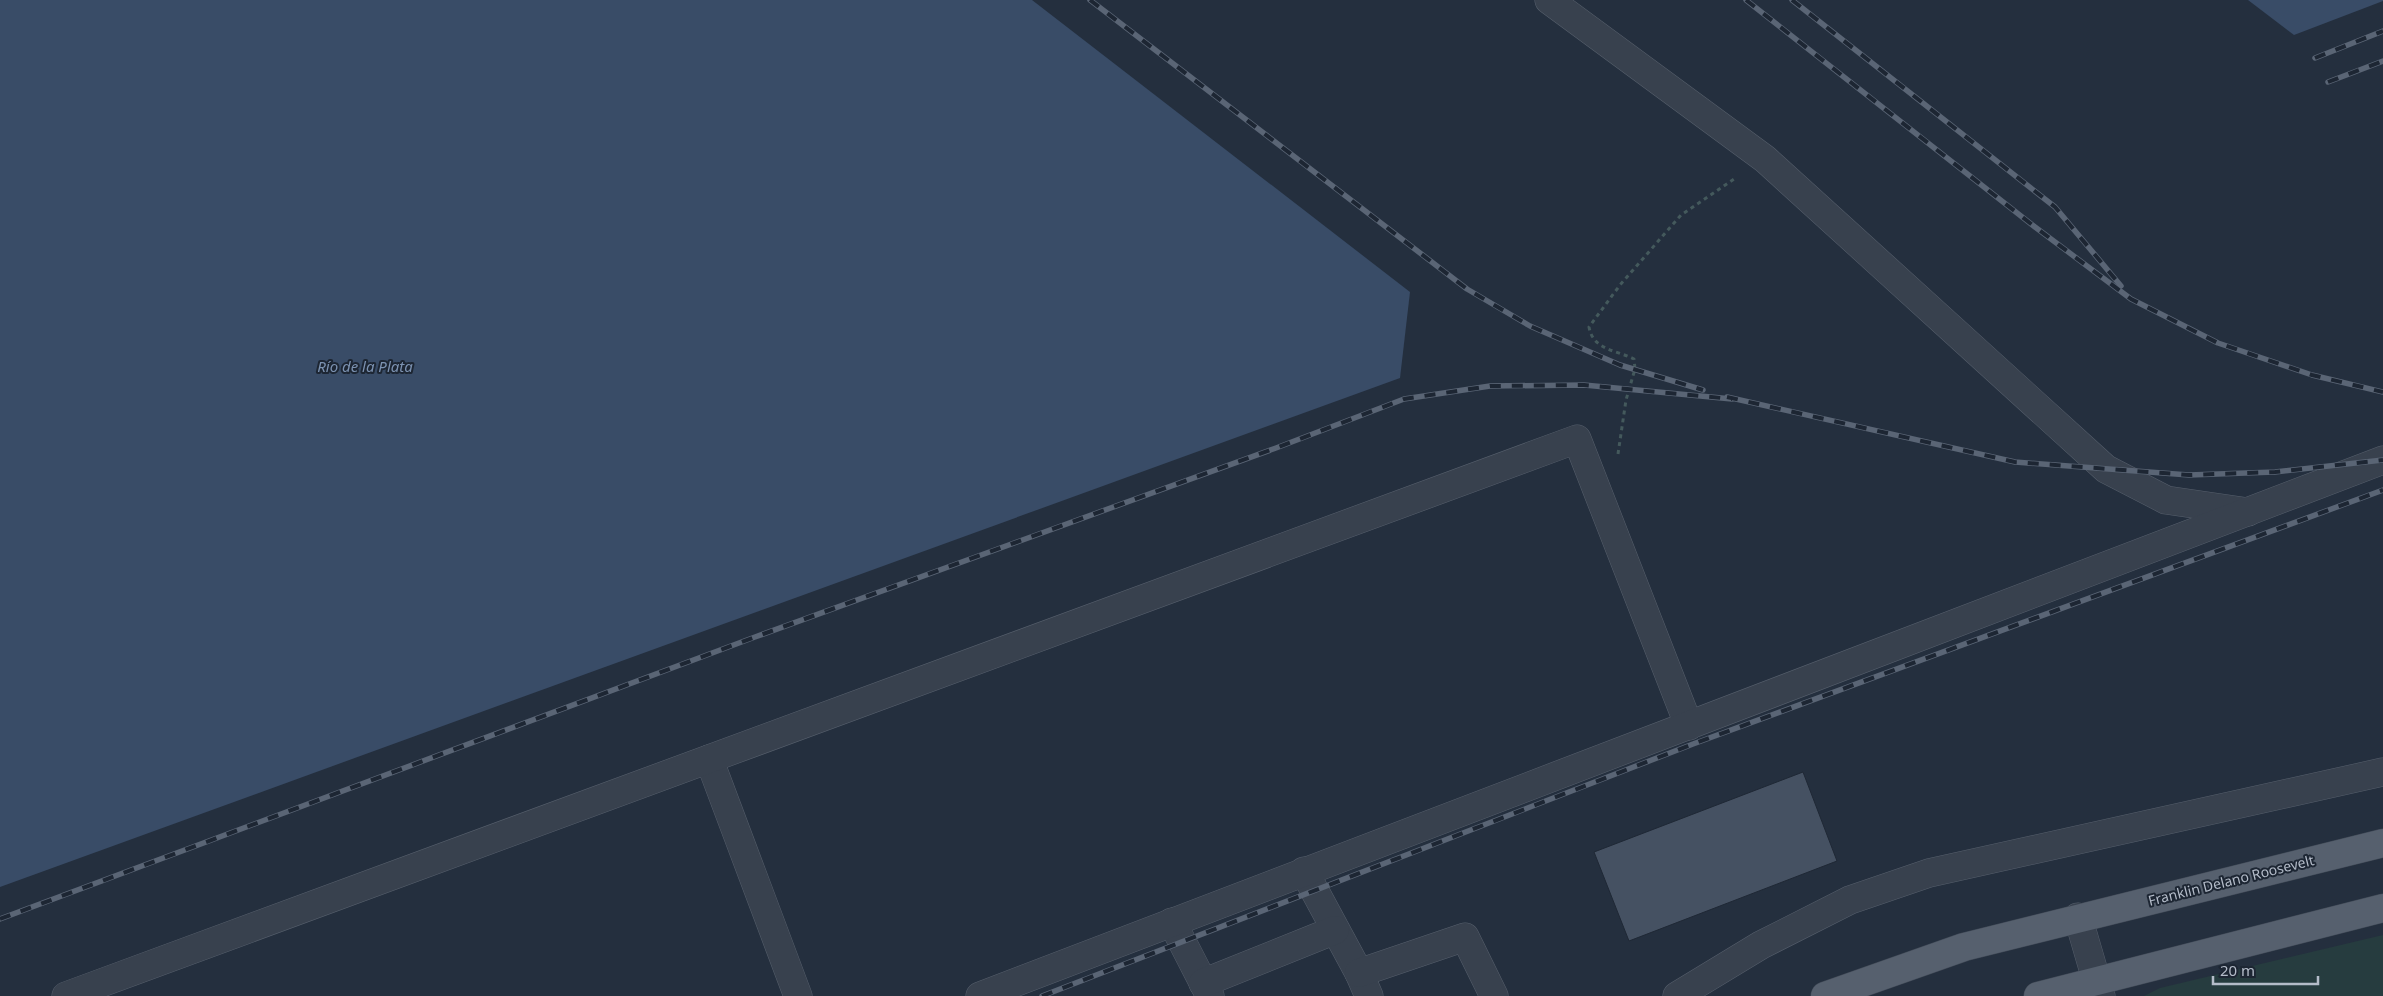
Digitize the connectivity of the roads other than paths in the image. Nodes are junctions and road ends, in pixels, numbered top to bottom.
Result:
1 (1550, 0) edge
2 (2383, 460) edge
3 (2249, 512) junction
4 (1689, 726) junction
5 (709, 759) junction
6 (2383, 772) edge
7 (2383, 844) edge
8 (1304, 871) junction
9 (2383, 908) edge
10 (2078, 917) junction
11 (1172, 922) junction
12 (1336, 930) junction
13 (1364, 984) edge
14 (2098, 988) edge
15 (1206, 989) edge
16 (66, 996) edge
17 (798, 996) edge
18 (980, 996) edge
19 (1494, 996) edge
20 (1677, 996) edge
21 (1825, 996) edge
22 (2038, 996) edge

1 - 3 street
2 - 3 street
3 - 4 street
4 - 5 street
4 - 8 street
5 - 16 street
5 - 17 street
6 - 20 street
7 - 10 main road, Franklin Delano Roosevelt
8 - 11 street
8 - 12 street
9 - 14 main road
10 - 14 street
10 - 21 main road, Franklin Delano Roosevelt
11 - 15 street
11 - 18 street
12 - 13 street
12 - 15 street
13 - 19 street
14 - 22 main road

